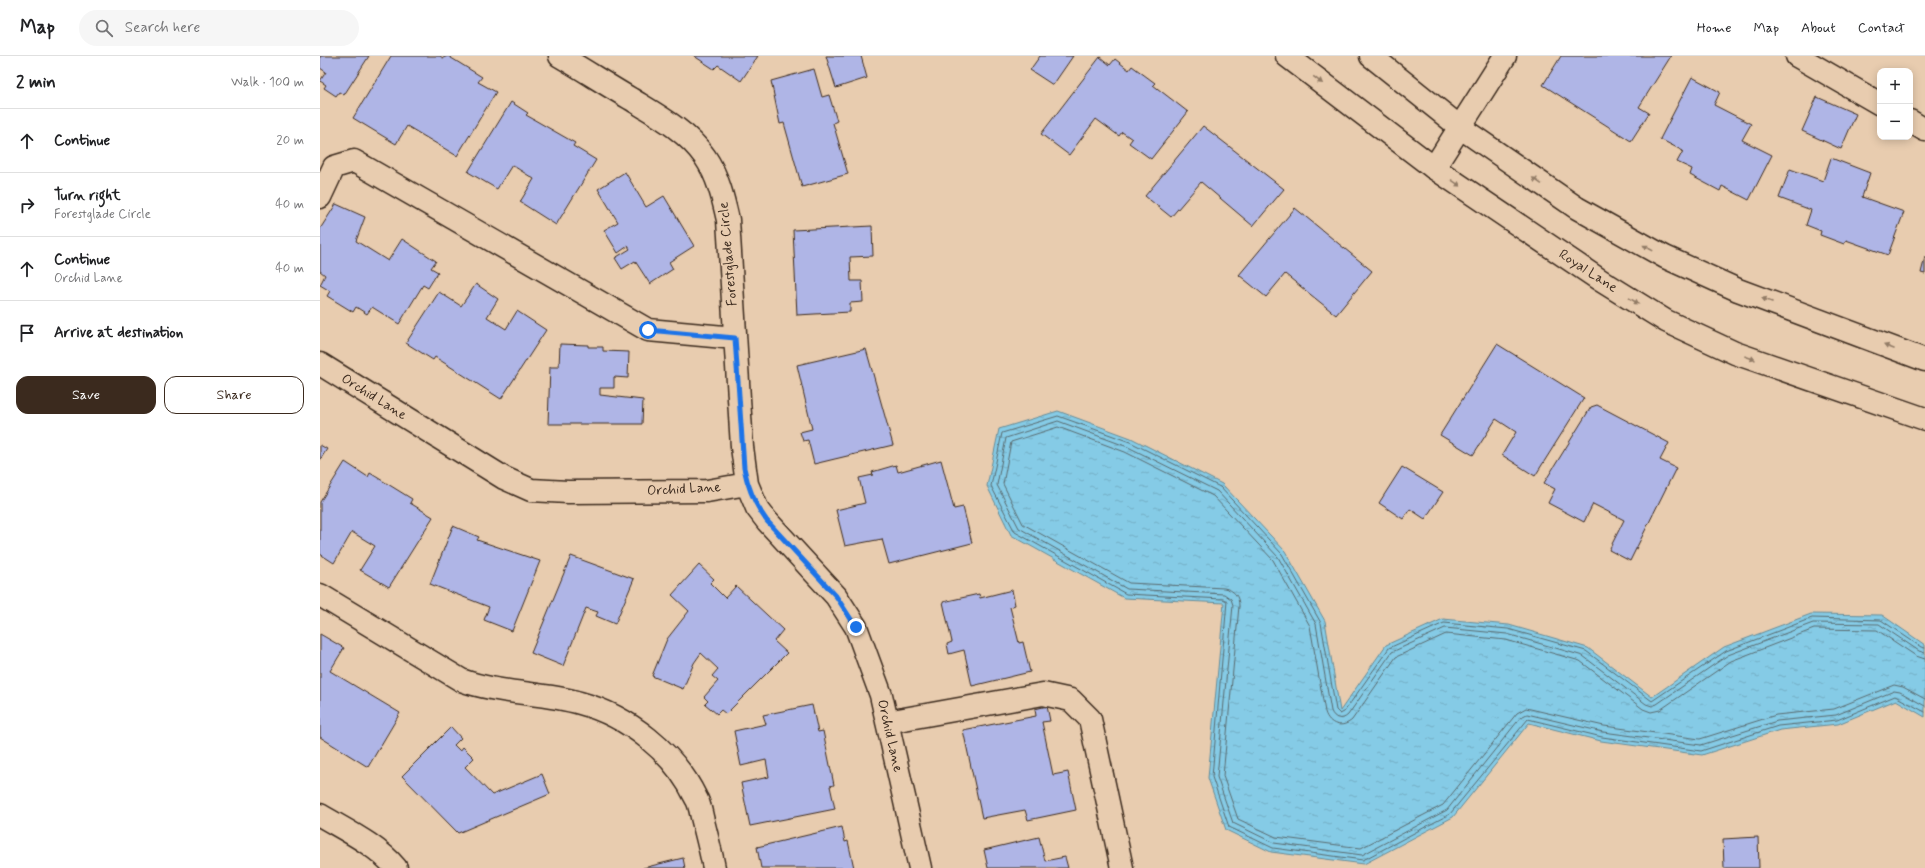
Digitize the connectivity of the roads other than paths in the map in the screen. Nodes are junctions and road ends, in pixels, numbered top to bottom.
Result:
1 (560, 56) edge
2 (1287, 56) edge
3 (1371, 56) edge
4 (1505, 56) edge
5 (1798, 56) edge
6 (1877, 102) edge
7 (1913, 123) edge
8 (1461, 128) junction
9 (1925, 130) edge
10 (1434, 168) junction
11 (320, 197) edge
12 (735, 338) junction
13 (1925, 360) edge
14 (320, 364) edge
15 (1925, 419) edge
16 (747, 484) junction
17 (320, 595) edge
18 (887, 722) junction
19 (320, 814) edge
20 (396, 868) edge
21 (714, 868) edge
22 (920, 868) edge
23 (1122, 868) edge

1 - 12 street, Forestglade Circle
2 -> 10 street, Royal Lane
3 - 8 street
4 - 8 street
5 - 6 street
7 - 9 street
8 - 10 street
13 -> 8 street
10 -> 15 street, Royal Lane
11 - 12 street
12 - 16 street, Forestglade Circle
14 - 16 street, Orchid Lane
16 - 18 street, Orchid Lane
17 - 21 street
18 - 22 street, Orchid Lane
18 - 23 street
19 - 20 street

